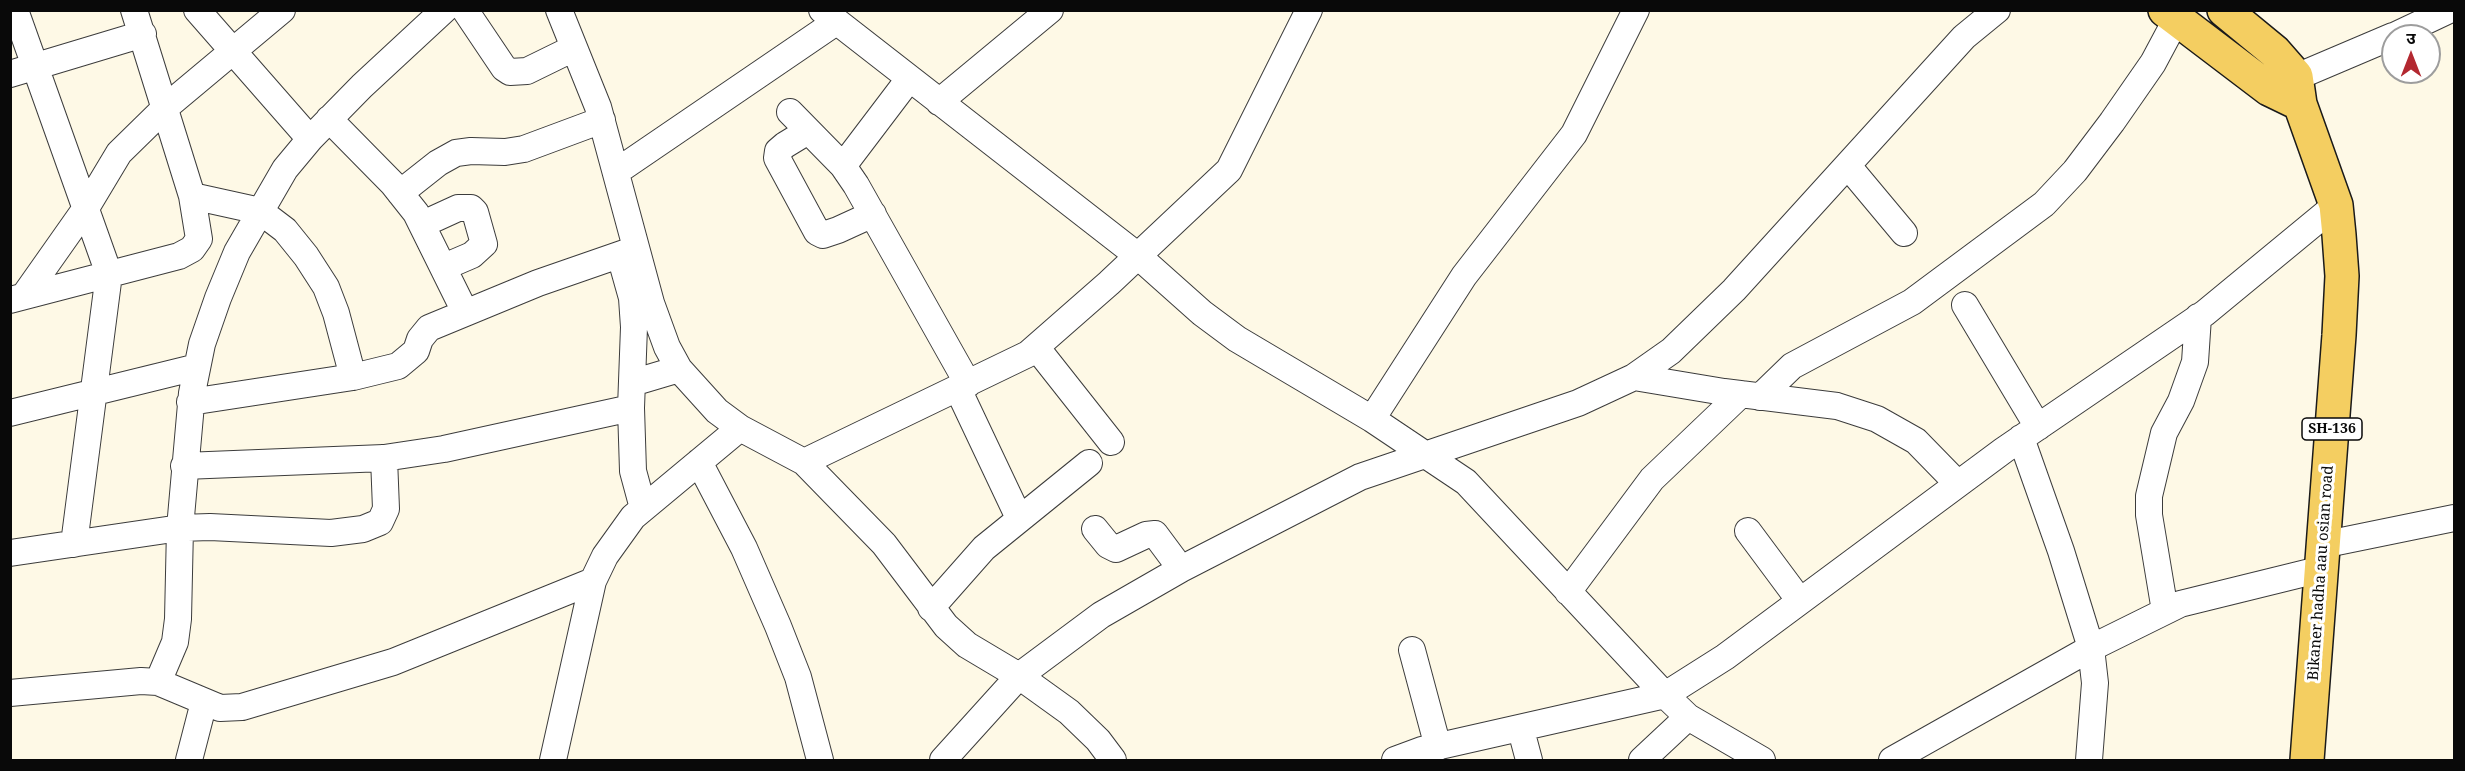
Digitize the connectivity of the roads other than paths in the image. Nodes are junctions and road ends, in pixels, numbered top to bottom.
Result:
1 (15, 10) edge
2 (197, 10) edge
3 (282, 10) edge
4 (444, 10) edge
5 (465, 10) edge
6 (559, 10) edge
7 (1050, 10) edge
8 (1309, 10) edge
9 (1636, 10) edge
10 (1997, 10) edge
11 (2224, 10) edge
12 (2449, 10) edge
13 (2171, 14) edge
14 (829, 16) edge
15 (139, 22) edge
16 (2419, 24) edge
17 (2381, 42) edge
18 (574, 48) junction
19 (231, 52) junction
20 (22, 71) edge
21 (909, 79) junction
22 (2288, 90) junction
23 (939, 102) junction
24 (166, 107) junction
25 (790, 112) dead end
26 (329, 119) junction
27 (602, 120) junction
28 (808, 131) junction
29 (310, 139) junction
30 (843, 166) junction
31 (1848, 166) junction
32 (616, 172) junction
33 (400, 192) junction
34 (192, 196) junction
35 (2336, 205) junction
36 (86, 207) junction
37 (260, 212) junction
38 (873, 214) junction
39 (423, 224) junction
40 (1904, 233) dead end
41 (628, 252) junction
42 (1138, 256) junction
43 (444, 267) junction
44 (109, 274) junction
45 (17, 298) edge
46 (1965, 305) dead end
47 (465, 312) junction
48 (2198, 317) junction
49 (1036, 347) junction
50 (197, 367) junction
51 (679, 369) junction
52 (353, 377) junction
53 (1634, 377) junction
54 (963, 387) junction
55 (91, 393) junction
56 (631, 395) junction
57 (1750, 396) junction
58 (190, 402) junction
59 (10, 412) edge
60 (1372, 419) junction
61 (740, 428) junction
62 (2029, 433) junction
63 (1111, 442) dead end
64 (1429, 456) junction
65 (384, 458) junction
66 (699, 462) junction
67 (804, 462) junction
68 (1089, 463) dead end
69 (184, 465) junction
70 (1958, 484) junction
71 (643, 508) junction
72 (1019, 518) junction
73 (2454, 518) edge
74 (180, 528) junction
75 (1095, 530) dead end
76 (1748, 531) dead end
77 (74, 544) junction
78 (10, 553) edge
79 (2322, 557) junction
80 (1181, 569) junction
81 (593, 581) junction
82 (1568, 592) junction
83 (1800, 601) junction
84 (931, 608) junction
85 (2165, 611) junction
86 (2091, 648) junction
87 (1412, 650) dead end
88 (1019, 676) junction
89 (158, 682) junction
90 (10, 693) edge
91 (1665, 695) junction
92 (204, 702) junction
93 (1688, 717) junction
94 (1521, 729) junction
95 (1427, 753) edge
96 (1751, 758) edge
97 (189, 760) edge
98 (553, 760) edge
99 (820, 760) edge
100 (943, 760) edge
101 (1113, 760) edge
102 (1395, 760) edge
103 (1529, 760) edge
104 (1642, 760) edge
105 (1892, 760) edge
106 (2089, 760) edge
107 (2307, 760) edge

1 - 20 street
2 - 19 street
3 - 19 street
4 - 26 street
5 - 18 street
6 - 18 street
7 - 23 street
8 - 42 street
9 - 60 street
10 - 31 street
11 - 22 main road, Bikaner hadha aau osian road / SH-136
12 - 16 street
13 - 22 main road
13 - 57 street
14 - 21 street
14 - 32 street
15 - 20 street
15 - 24 street
17 - 22 street
18 - 27 street
19 - 24 street
19 - 29 street
20 - 36 street
21 - 23 street
21 - 30 street
22 - 35 main road, Bikaner hadha aau osian road / SH-136
23 - 42 street
24 - 34 street
24 - 36 street
25 - 28 street
26 - 29 street
26 - 33 street
27 - 32 street
27 - 33 street
28 - 30 street
28 - 38 street
29 - 37 street
30 - 38 street
31 - 40 street
31 - 53 street
32 - 41 street
33 - 39 street
34 - 37 street
34 - 44 street
35 - 48 street
35 - 79 main road, Bikaner hadha aau osian road / SH-136
36 - 44 street
36 - 45 street
37 - 50 street
37 - 52 street
38 - 54 street
39 - 43 street
39 - 43 street
41 - 47 street
41 - 51 street
41 - 56 street
42 - 49 street
42 - 60 street
43 - 47 street
44 - 45 street
44 - 55 street
46 - 62 street
47 - 52 street
48 - 62 street
48 - 85 street
49 - 54 street
49 - 63 street
50 - 55 street
50 - 58 street
51 - 56 street
51 - 61 street
52 - 58 street
53 - 57 street
53 - 64 street
54 - 67 street
54 - 72 street
55 - 59 street
55 - 77 street
56 - 65 street
56 - 71 street
57 - 70 street
57 - 82 street
58 - 69 street
60 - 64 street
61 - 66 street
61 - 67 street
62 - 70 street
62 - 86 street
64 - 80 street
64 - 82 street
65 - 69 street
65 - 74 street
66 - 71 street
66 - 99 street
67 - 84 street
68 - 72 street
69 - 74 street
70 - 83 street
71 - 81 street
72 - 84 street
73 - 79 street
74 - 77 street
74 - 89 street
75 - 80 street
76 - 83 street
77 - 78 street
79 - 85 street
79 - 107 main road, Bikaner hadha aau osian road / SH-136
80 - 88 street
81 - 92 street
81 - 98 street
82 - 91 street
83 - 91 street
84 - 88 street
85 - 86 street
86 - 105 street
86 - 106 street
87 - 95 street
88 - 100 street
88 - 101 street
89 - 90 street
89 - 92 street
91 - 93 street
91 - 94 street
92 - 97 street
93 - 96 street
93 - 104 street
94 - 95 street
94 - 103 street
95 - 102 street

